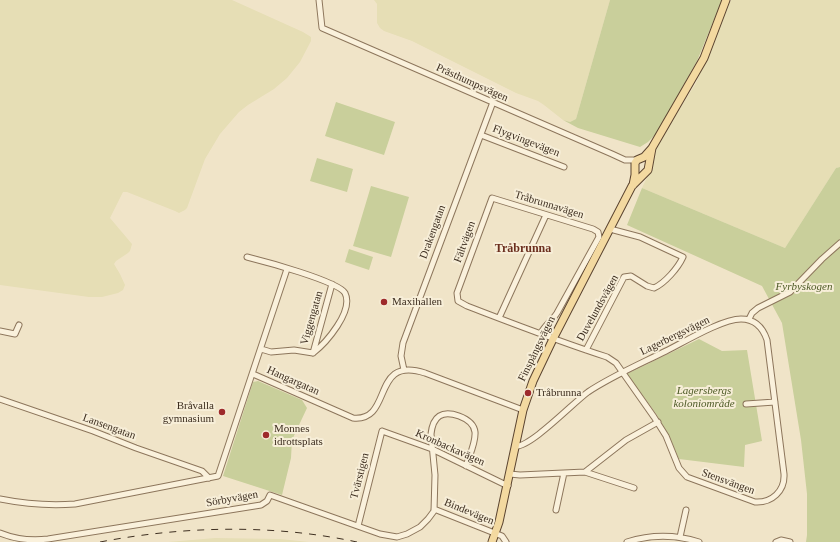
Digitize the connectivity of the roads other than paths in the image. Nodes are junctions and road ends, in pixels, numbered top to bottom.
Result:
1 (319, 0) edge
2 (726, 0) edge
3 (493, 102) junction
4 (481, 135) junction
5 (652, 148) junction
6 (637, 164) junction
7 (649, 164) junction
8 (564, 166) dead end
9 (644, 174) junction
10 (632, 186) junction
11 (492, 198) joint
12 (546, 215) junction
13 (610, 229) junction
14 (840, 243) edge
15 (247, 258) dead end
16 (287, 269) junction
17 (332, 284) junction
18 (457, 293) joint
19 (499, 318) junction
20 (748, 319) junction
21 (19, 325) dead end
22 (0, 331) edge
23 (541, 333) junction
24 (553, 339) junction
25 (261, 349) junction
26 (586, 350) junction
27 (313, 353) junction
28 (404, 370) junction
29 (623, 373) junction
30 (253, 374) junction
31 (0, 399) edge
32 (775, 402) junction
33 (746, 404) dead end
34 (523, 410) junction
35 (658, 422) junction
36 (382, 431) joint
37 (515, 446) junction
38 (432, 449) junction
39 (466, 466) junction
40 (585, 472) junction
41 (564, 473) junction
42 (510, 474) junction
43 (209, 478) junction
44 (508, 486) junction
45 (634, 488) dead end
46 (0, 499) edge
47 (434, 509) junction
48 (556, 510) dead end
49 (686, 510) dead end
50 (358, 526) junction
51 (0, 533) edge
52 (496, 534) junction
53 (680, 537) junction
54 (492, 542) edge
55 (495, 542) edge
56 (506, 542) edge
57 (627, 542) edge
58 (699, 542) edge
59 (776, 542) edge
60 (790, 542) edge

1 - 3 street, Prästhumpsvägen
2 - 5 main road, Finspångsvägen
3 - 4 street, Drakengatan
3 - 6 street, Prästhumpsvägen
4 - 8 street, Flygvingevägen
4 - 28 street, Drakengatan
5 - 6 main road, Finspångsvägen
5 - 7 main road, Finspångsvägen
6 - 7 main road
6 - 9 main road
6 - 10 main road, Finspångsvägen
7 - 9 main road, Finspångsvägen
9 - 10 main road, Finspångsvägen
10 - 13 main road, Finspångsvägen
11 - 12 street, Tråbrunnavägen
11 - 18 street, Fältvägen
12 - 19 street
12 - 23 street, Tråbrunnavägen
13 - 24 main road, Finspångsvägen
13 - 26 street, Duvelundsvägen
14 - 20 street
15 - 16 street
16 - 17 street
16 - 25 street
17 - 27 street, Viggengatan
17 - 27 street
18 - 19 street, Stensvängen
19 - 23 street, Stensvängen
20 - 29 street, Lagerbergsvägen
20 - 32 street, Stensvängen
21 - 22 street
23 - 24 street, Stensvängen
24 - 26 street, Stensvängen
24 - 34 main road, Finspångsvägen
25 - 27 street, Viggengatan
25 - 30 street
26 - 29 street, Stensvängen
28 - 30 street, Hangargatan
28 - 34 street
29 - 35 street, Stensvängen
29 - 37 street, Lagerbergsvägen
30 - 43 street, Hangargatan
31 - 43 street, Lansengatan
32 - 33 street
32 - 35 street, Stensvängen
34 - 37 main road, Finspångsvägen
35 - 40 street
36 - 38 street, Kronbackavägen
36 - 50 street, Tvärstigen
37 - 42 main road, Finspångsvägen
38 - 39 street, Kronbackavägen
38 - 39 street
38 - 47 street
39 - 44 street, Kronbackavägen
40 - 41 street
40 - 45 street
41 - 42 street
41 - 48 street
42 - 44 main road, Finspångsvägen
43 - 46 street
44 - 52 main road, Finspångsvägen
47 - 50 street, Sörbyvägen
47 - 52 street, Bindevägen
49 - 53 street
50 - 51 street, Sörbyvägen
52 - 54 main road, Finspångsvägen
52 - 55 main road, Finspångsvägen
52 - 56 street, Bindevägen
53 - 57 street
53 - 58 street
59 - 60 street

